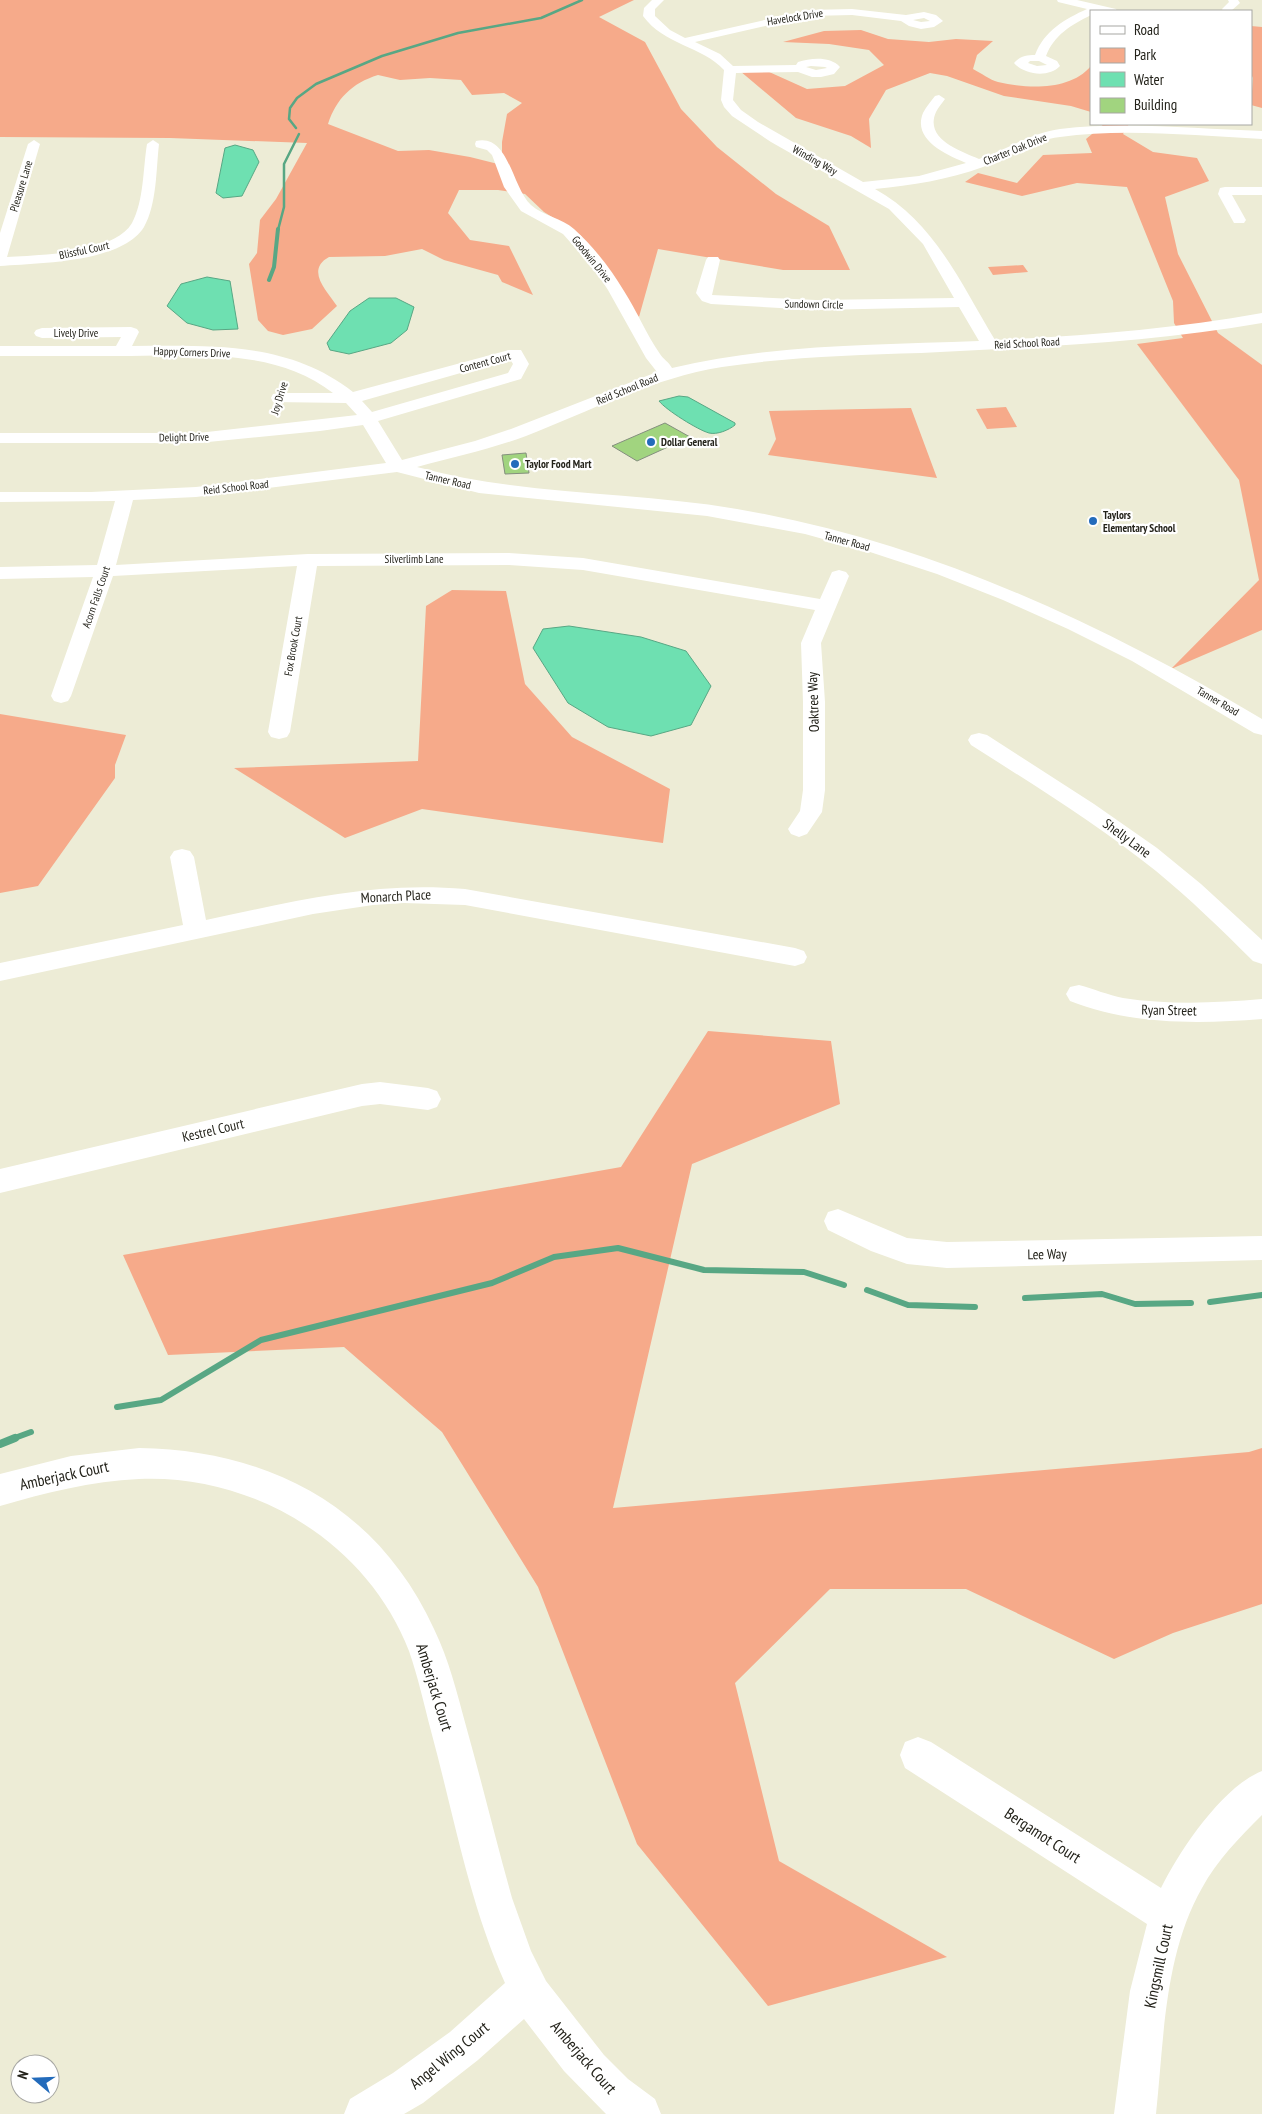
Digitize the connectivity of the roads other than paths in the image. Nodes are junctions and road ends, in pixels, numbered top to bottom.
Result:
1 (659, 0) edge
2 (1062, 0) edge
3 (1093, 10) edge
4 (1090, 12) edge
5 (906, 18) dead end
6 (686, 41) junction
7 (1040, 58) dead end
8 (800, 68) dead end
9 (730, 70) junction
10 (939, 99) dead end
11 (1209, 128) edge
12 (1262, 135) edge
13 (34, 144) dead end
14 (153, 144) dead end
15 (481, 144) dead end
16 (979, 164) junction
17 (861, 186) junction
18 (1262, 191) edge
19 (1239, 220) dead end
20 (5, 221) edge
21 (0, 256) edge
22 (713, 260) dead end
23 (0, 262) edge
24 (963, 302) junction
25 (1262, 318) edge
26 (28, 333) dead end
27 (989, 344) junction
28 (0, 351) edge
29 (122, 351) junction
30 (290, 364) junction
31 (666, 374) junction
32 (279, 398) junction
33 (350, 398) junction
34 (367, 419) junction
35 (269, 432) junction
36 (0, 438) edge
37 (397, 467) junction
38 (125, 496) junction
39 (0, 497) edge
40 (308, 560) junction
41 (105, 571) junction
42 (0, 573) edge
43 (839, 576) dead end
44 (825, 606) junction
45 (61, 696) dead end
46 (1262, 728) edge
47 (279, 732) dead end
48 (978, 740) dead end
49 (799, 829) dead end
50 (182, 857) dead end
51 (196, 930) junction
52 (1262, 955) edge
53 (795, 956) dead end
54 (0, 972) edge
55 (1079, 994) dead end
56 (1262, 1009) edge
57 (428, 1099) dead end
58 (0, 1182) edge
59 (838, 1221) dead end
60 (1262, 1248) edge
61 (0, 1490) edge
62 (918, 1755) dead end
63 (1262, 1789) edge
64 (1169, 1916) junction
65 (528, 1989) junction
66 (365, 2114) edge
67 (640, 2114) edge
68 (1134, 2114) edge

1 - 6 street
2 - 3 street
4 - 7 street
5 - 6 street, Havelock Drive
6 - 9 street
8 - 9 street
9 - 17 street, Winding Way
10 - 16 street
11 - 12 street, Charter Oak Drive
11 - 16 street, Charter Oak Drive
13 - 20 street, Pleasure Lane
14 - 23 street, Blissful Court
15 - 31 street, Goodwin Drive
16 - 17 street, Charter Oak Drive
17 - 24 street, Winding Way
18 - 19 street
20 - 21 street, Pleasure Lane
22 - 24 street, Sundown Circle
24 - 27 street, Winding Way
25 - 27 street, Reid School Road
26 - 29 street, Lively Drive
27 - 31 street, Reid School Road
28 - 29 street, Happy Corners Drive
29 - 30 street, Happy Corners Drive
30 - 32 street, Joy Drive
30 - 33 street, Happy Corners Drive
31 - 37 street, Reid School Road
32 - 33 street, Content Court
32 - 35 street, Joy Drive
33 - 34 street, Happy Corners Drive
33 - 34 street, Content Court
34 - 35 street, Delight Drive
34 - 37 street, Happy Corners Drive
35 - 36 street, Delight Drive
37 - 38 street, Reid School Road
37 - 46 street, Tanner Road
38 - 39 street, Reid School Road
38 - 41 street, Acorn Falls Court
40 - 41 street, Silverlimb Lane
40 - 44 street, Silverlimb Lane
40 - 47 street, Fox Brook Court
41 - 42 street, Silverlimb Lane
41 - 45 street, Acorn Falls Court
43 - 44 street, Oaktree Way
44 - 49 street, Oaktree Way
48 - 52 street, Shelly Lane
50 - 51 street
51 - 53 street, Monarch Place
51 - 54 street, Monarch Place
55 - 56 street, Ryan Street
57 - 58 street, Kestrel Court
59 - 60 street, Lee Way
61 - 65 street, Amberjack Court
62 - 64 street, Bergamot Court
63 - 64 street, Kingsmill Court
64 - 68 street, Kingsmill Court
65 - 66 street, Angel Wing Court
65 - 67 street, Amberjack Court

